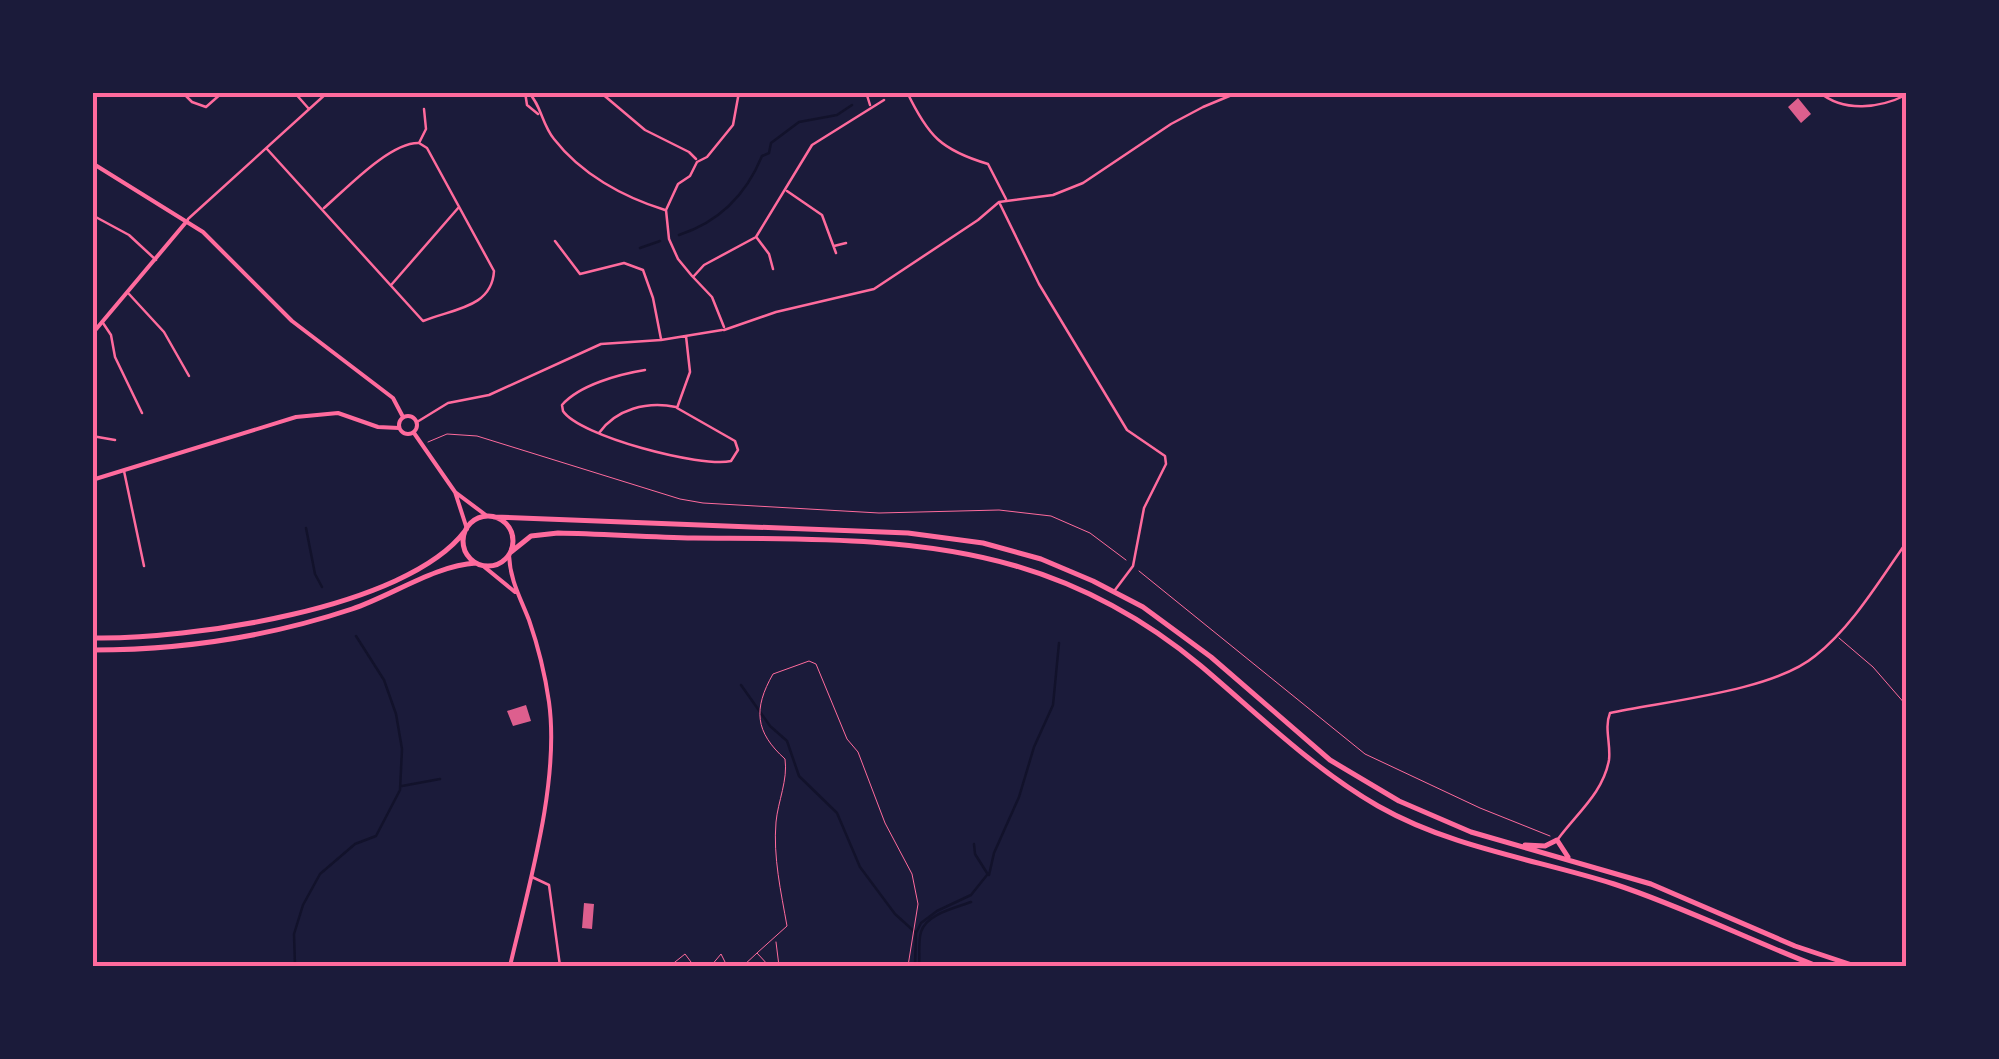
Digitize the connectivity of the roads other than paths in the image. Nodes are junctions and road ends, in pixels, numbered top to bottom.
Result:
1 (182, 92) edge
2 (223, 92) edge
3 (294, 92) edge
4 (328, 92) edge
5 (526, 92) edge
6 (600, 92) edge
7 (739, 92) edge
8 (866, 92) edge
9 (907, 92) edge
10 (1239, 92) edge
11 (1819, 92) edge
12 (1906, 95) edge
13 (884, 100) dead end
14 (871, 108) junction
15 (424, 109) dead end
16 (310, 110) junction
17 (539, 115) junction
18 (419, 142) junction
19 (267, 149) junction
20 (697, 162) junction
21 (92, 163) edge
22 (786, 190) junction
23 (1007, 200) junction
24 (999, 202) junction
25 (460, 206) junction
26 (322, 210) junction
27 (666, 210) junction
28 (92, 215) edge
29 (187, 220) junction
30 (756, 237) junction
31 (556, 242) dead end
32 (846, 244) dead end
33 (834, 246) junction
34 (836, 254) dead end
35 (156, 260) junction
36 (772, 262) junction
37 (762, 265) dead end
38 (773, 270) dead end
39 (693, 277) junction
40 (390, 286) junction
41 (129, 294) junction
42 (102, 322) junction
43 (746, 323) dead end
44 (724, 330) junction
45 (92, 334) edge
46 (686, 336) junction
47 (661, 340) junction
48 (645, 370) dead end
49 (190, 376) dead end
50 (678, 408) junction
51 (142, 413) dead end
52 (404, 417) junction
53 (417, 422) junction
54 (106, 428) dead end
55 (399, 428) junction
56 (414, 433) junction
57 (598, 433) junction
58 (92, 436) edge
59 (104, 438) junction
60 (115, 440) dead end
61 (124, 471) junction
62 (92, 480) edge
63 (455, 492) junction
64 (491, 516) junction
65 (466, 530) junction
66 (1906, 543) edge
67 (510, 553) junction
68 (479, 564) junction
69 (144, 566) dead end
70 (1114, 591) junction
71 (515, 592) junction
72 (1836, 636) junction
73 (92, 638) edge
74 (92, 650) edge
75 (1906, 704) edge
76 (1557, 840) junction
77 (1514, 845) junction
78 (1570, 860) junction
79 (531, 877) junction
80 (510, 966) edge
81 (560, 966) edge
82 (1817, 966) edge
83 (1854, 966) edge

1 - 2 street
3 - 16 street
4 - 16 street
5 - 17 street
5 - 17 street
6 - 20 street
7 - 20 street
8 - 14 street
9 - 23 street
10 - 23 street
11 - 12 street
13 - 14 street
14 - 22 street
15 - 18 street
16 - 19 street
17 - 27 street
18 - 25 street
18 - 26 street
19 - 26 street
19 - 29 street
20 - 27 street
21 - 29 street
22 - 30 street
22 - 33 street
23 - 24 street
24 - 44 street
24 - 70 street
25 - 40 street
25 - 40 street
26 - 40 street
27 - 39 street
28 - 35 street
29 - 35 street
29 - 52 street
30 - 36 street
30 - 39 street
31 - 47 street
32 - 33 street
33 - 34 street
35 - 41 street
36 - 37 street
36 - 38 street
39 - 44 street
41 - 42 street
41 - 49 street
42 - 45 street
42 - 51 street
43 - 44 street
44 - 46 street
46 - 47 street
46 - 50 street
47 - 53 street
48 - 57 street
50 - 57 street
50 - 57 street
52 - 53 street
52 - 55 street
53 - 56 street
54 - 59 street
55 - 56 street
55 - 61 street
56 - 63 street
58 - 59 street
59 - 60 street
61 - 62 street
61 - 69 street
63 - 64 street
63 - 65 street
64 - 65 highway
64 - 67 highway
64 - 70 highway
65 - 68 highway
65 - 73 highway
66 - 72 street
67 - 68 highway
67 - 71 street
67 - 82 highway
68 - 71 street
68 - 74 highway
70 - 77 highway
71 - 79 street
72 - 75 lane
72 - 76 street
76 - 77 highway
76 - 78 highway
77 - 78 highway
78 - 83 highway
79 - 80 street
79 - 81 street

